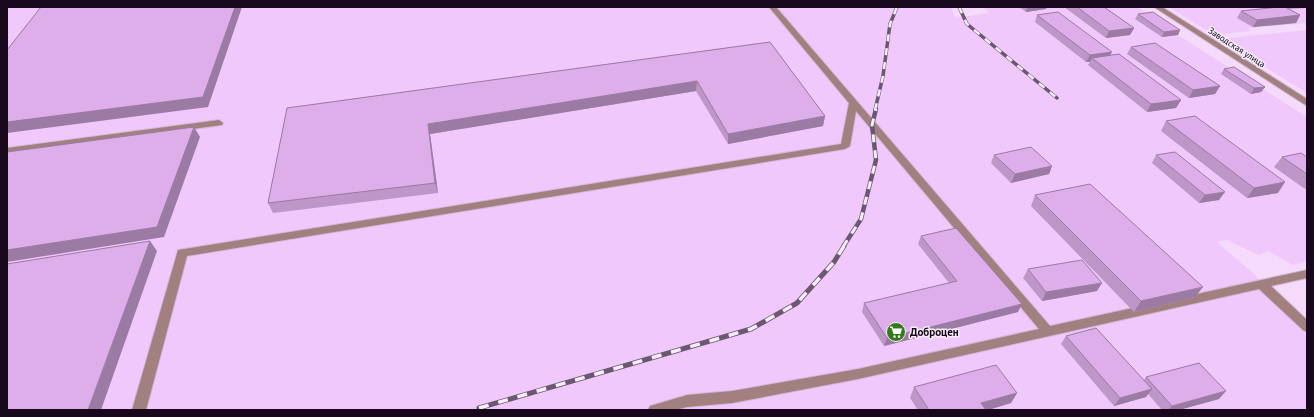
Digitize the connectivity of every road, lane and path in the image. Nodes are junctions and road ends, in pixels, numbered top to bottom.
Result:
1 (772, 7) edge
2 (1157, 7) edge
3 (853, 103) junction
4 (1307, 103) edge
5 (219, 123) dead end
6 (7, 151) edge
7 (1307, 274) edge
8 (1262, 285) junction
9 (1307, 327) edge
10 (1048, 332) junction
11 (139, 410) edge
12 (655, 410) edge

1 - 3 street
2 - 4 street, Заводская улица
3 - 10 street
3 - 11 street
5 - 6 street
7 - 8 street
8 - 9 street
8 - 10 street
10 - 12 street

